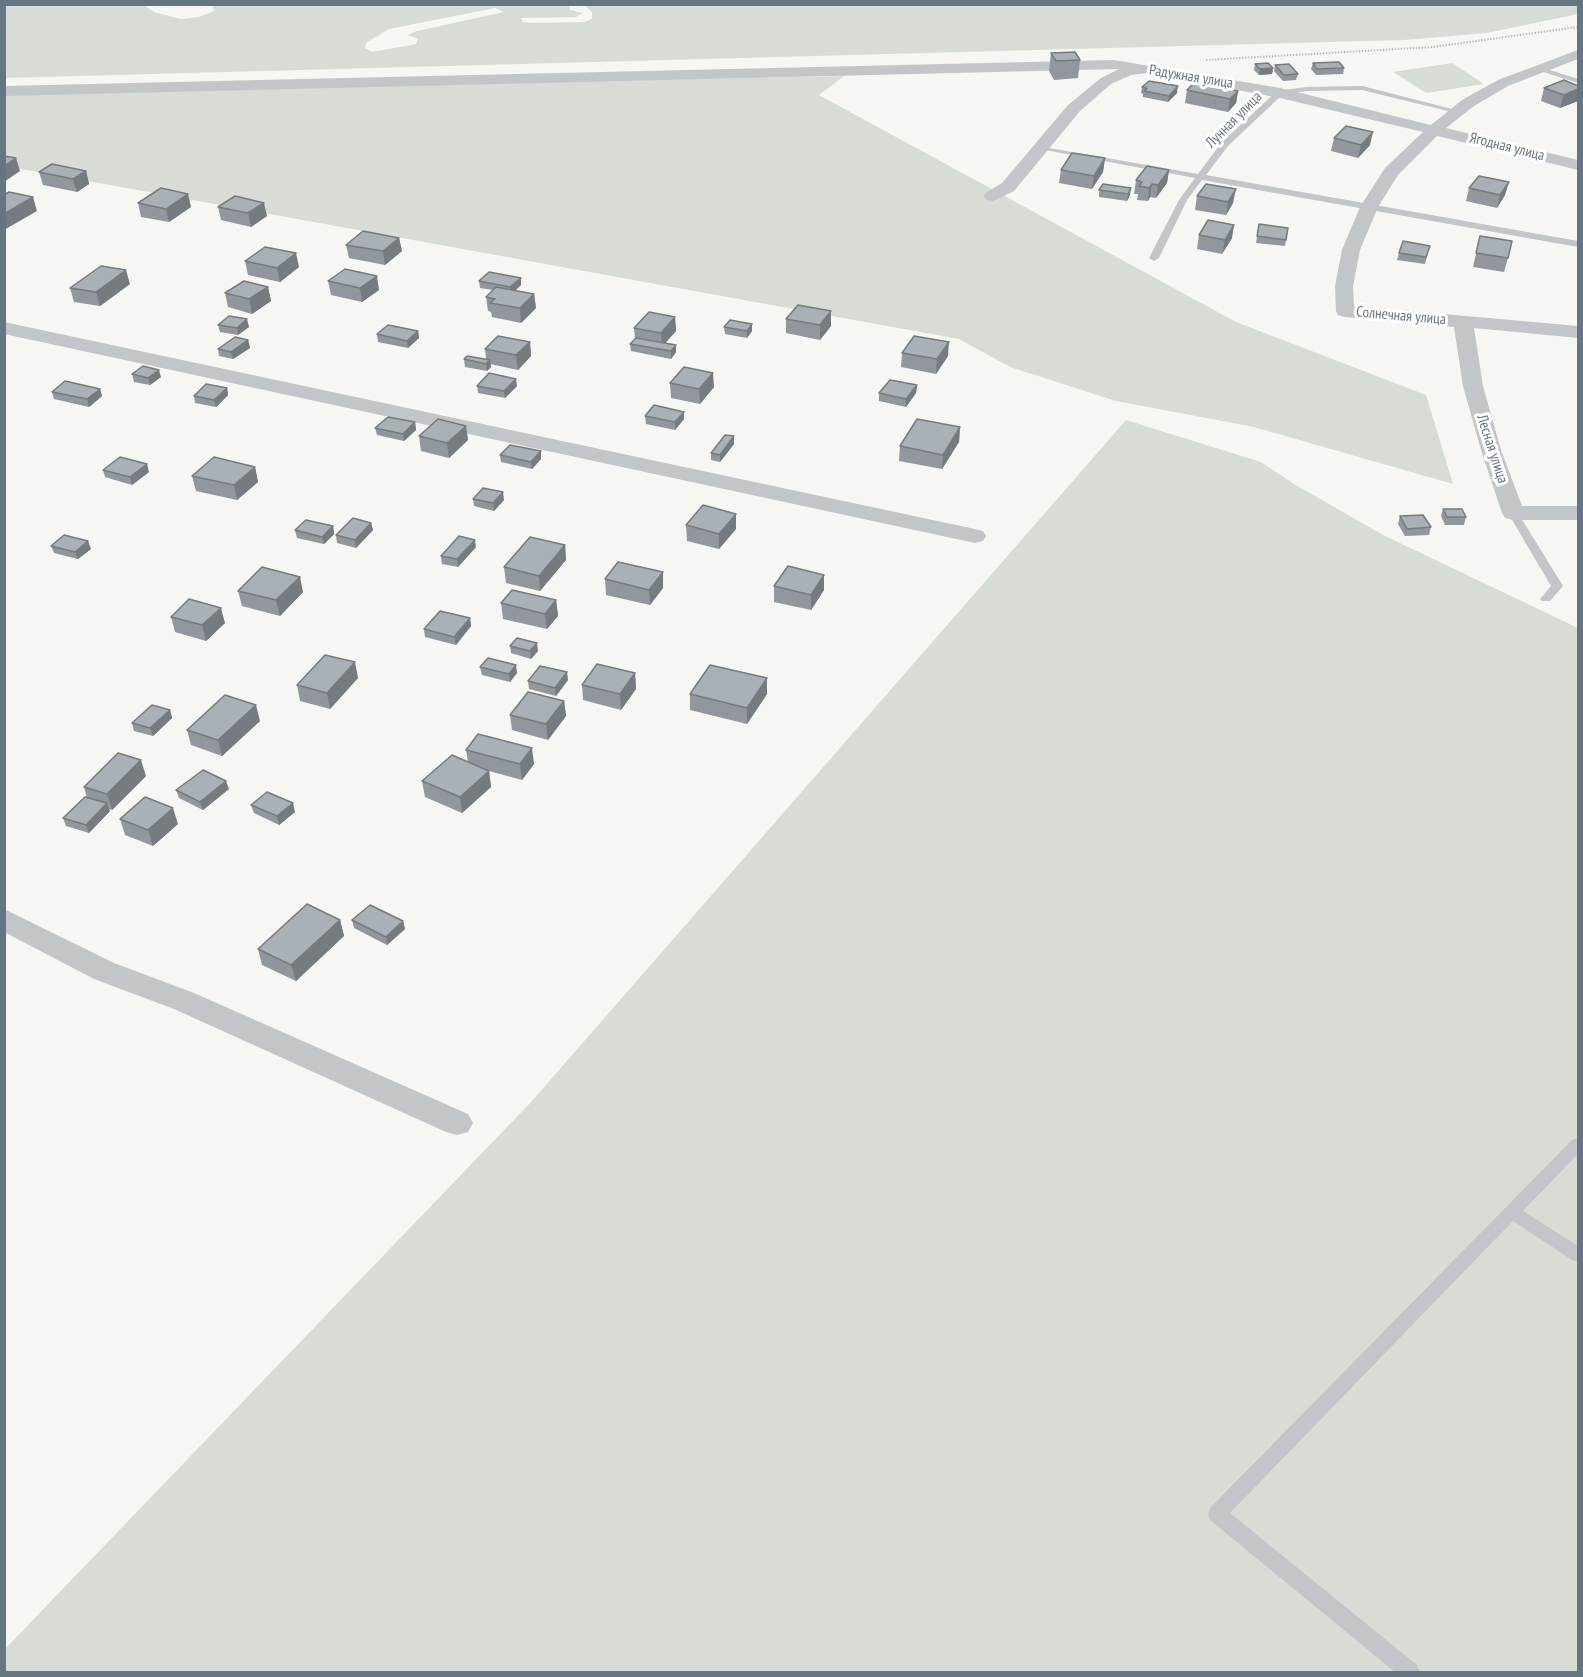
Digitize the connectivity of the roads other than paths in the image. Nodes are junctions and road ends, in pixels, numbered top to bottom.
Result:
1 (1578, 54) edge
2 (1147, 68) junction
3 (1540, 68) junction
4 (1578, 81) edge
5 (4, 91) edge
6 (1280, 93) junction
7 (1456, 111) junction
8 (1435, 129) junction
9 (1038, 148) junction
10 (1578, 165) edge
11 (1199, 178) junction
12 (993, 196) dead end
13 (1369, 207) junction
14 (1578, 244) edge
15 (1154, 258) dead end
16 (1462, 321) junction
17 (4, 328) edge
18 (1578, 332) edge
19 (1514, 513) junction
20 (1578, 513) edge
21 (975, 536) dead end
22 (1546, 599) dead end
23 (4, 919) edge
24 (457, 1123) dead end
25 (1578, 1144) edge
26 (1512, 1212) junction
27 (1578, 1255) edge
28 (1410, 1672) edge

1 - 3 street, Солнечная улица
2 - 5 street
2 - 6 street, Радужная улица
2 - 9 street, Радужная улица
3 - 4 lane
3 - 7 street, Солнечная улица
6 - 7 lane, Лунная улица
6 - 8 street, Радужная улица
6 - 11 lane, Лунная улица
7 - 8 street, Солнечная улица
8 - 10 street, Ягодная улица
8 - 13 street, Солнечная улица
9 - 11 lane
9 - 12 street, Радужная улица
11 - 13 lane
11 - 15 lane, Лунная улица
13 - 14 lane
13 - 16 street, Солнечная улица
16 - 18 street, Солнечная улица
16 - 19 street, Лесная улица
17 - 21 street
19 - 20 street
19 - 22 lane
23 - 24 street
25 - 26 lane
26 - 27 lane
26 - 28 lane

